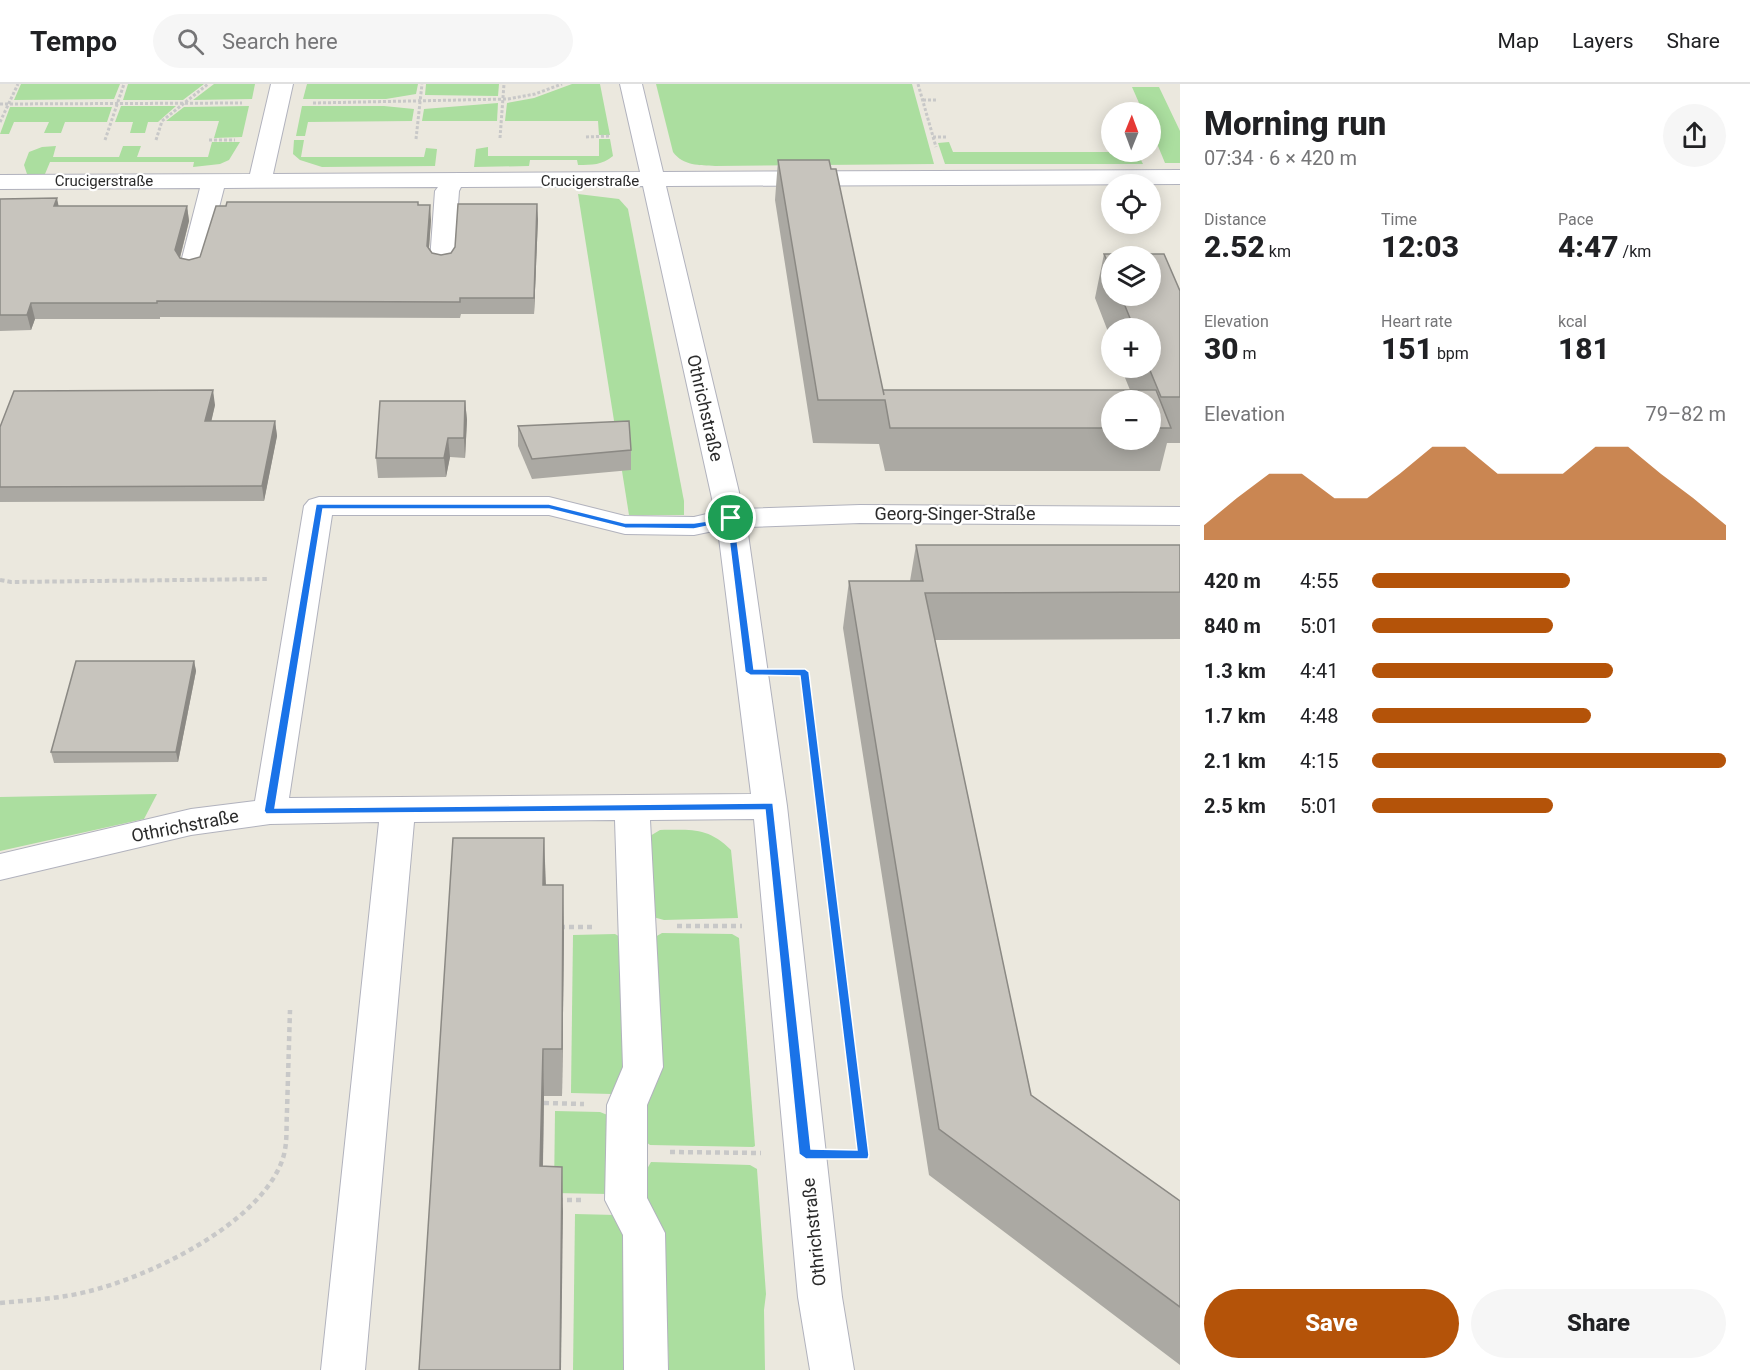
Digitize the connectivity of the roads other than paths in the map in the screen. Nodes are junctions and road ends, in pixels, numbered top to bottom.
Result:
1 (282, 84) edge
2 (631, 84) edge
3 (1180, 177) edge
4 (260, 180) junction
5 (652, 180) junction
6 (214, 181) junction
7 (453, 181) junction
8 (0, 182) edge
9 (442, 261) edge
10 (192, 267) edge
11 (1180, 516) edge
12 (731, 518) junction
13 (770, 806) junction
14 (632, 808) junction
15 (270, 811) junction
16 (398, 811) junction
17 (0, 867) edge
18 (343, 1370) edge
19 (646, 1370) edge
20 (832, 1370) edge

1 - 4 street
2 - 5 street, Othrichstraße
3 - 5 street, Crucigerstraße
4 - 6 street, Crucigerstraße
4 - 7 street, Crucigerstraße
5 - 7 street, Crucigerstraße
5 - 12 street, Othrichstraße
6 - 8 street, Crucigerstraße
6 - 10 street
7 - 9 street
11 - 12 street, Georg-Singer-Straße
12 - 13 street, Othrichstraße
12 - 15 street, Georg-Singer-Straße
13 - 14 street, Othrichstraße
13 - 20 street, Othrichstraße
14 - 16 street, Othrichstraße
14 - 19 street
15 - 16 street, Othrichstraße
15 - 17 street, Othrichstraße
16 - 18 street

